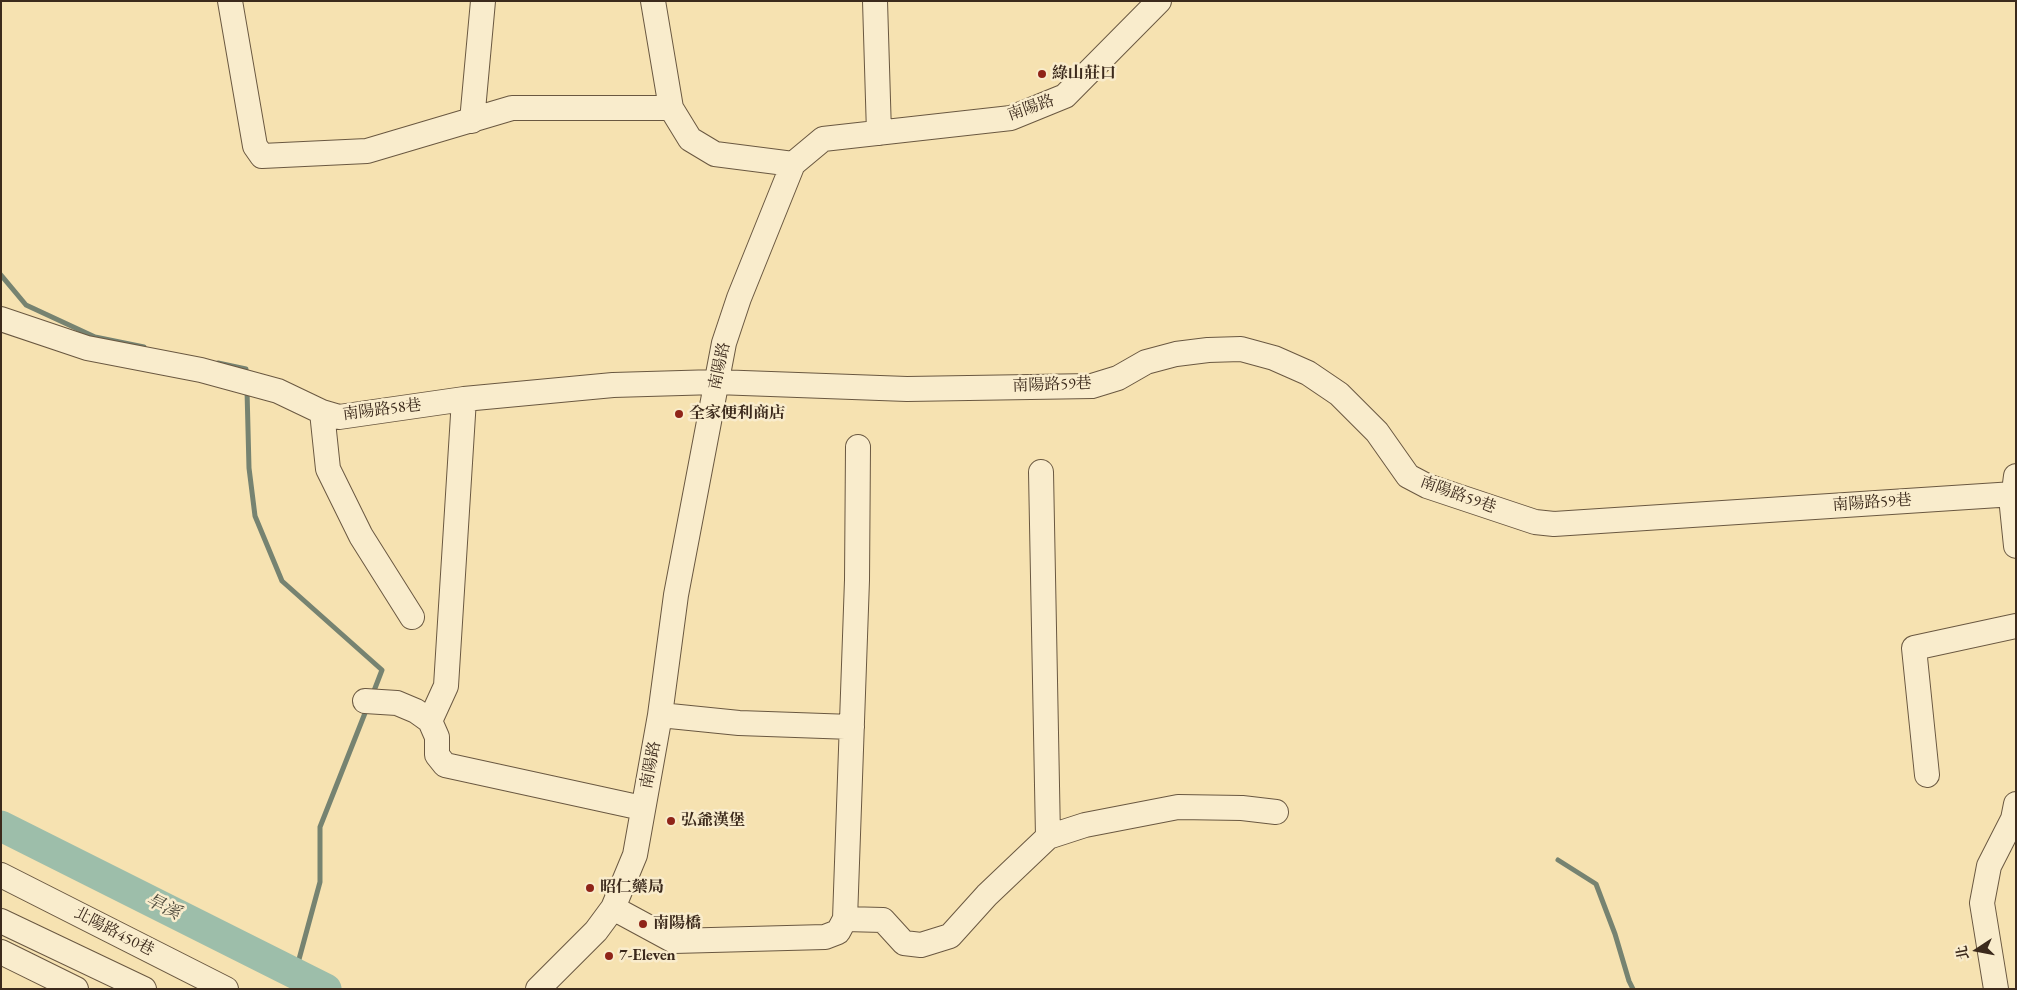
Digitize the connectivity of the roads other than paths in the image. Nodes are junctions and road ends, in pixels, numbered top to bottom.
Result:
1 (230, 1) edge
2 (483, 1) edge
3 (653, 1) edge
4 (875, 1) edge
5 (1159, 1) edge
6 (671, 108) junction
7 (472, 120) junction
8 (879, 133) junction
9 (794, 164) junction
10 (1, 319) edge
11 (716, 382) junction
12 (464, 399) junction
13 (322, 412) junction
14 (858, 448) dead end
15 (1041, 472) dead end
16 (2015, 485) edge
17 (2016, 546) edge
18 (412, 617) dead end
19 (2016, 626) edge
20 (365, 701) dead end
21 (660, 715) junction
22 (430, 721) junction
23 (852, 727) junction
24 (1927, 775) dead end
25 (642, 808) junction
26 (1276, 812) dead end
27 (2015, 814) edge
28 (1048, 837) junction
29 (1, 875) edge
30 (613, 908) junction
31 (845, 919) junction
32 (1, 922) edge
33 (1, 952) edge
34 (76, 989) edge
35 (144, 989) edge
36 (226, 989) edge
37 (538, 989) edge
38 (1996, 989) edge

1 - 7 street
2 - 7 street
3 - 6 street
4 - 8 street
5 - 8 street, 南陽路
6 - 7 street
6 - 9 street
8 - 9 street, 南陽路
9 - 11 street, 南陽路
10 - 13 street, 南陽路58巷
11 - 12 street, 南陽路58巷
11 - 16 street, 南陽路59巷
11 - 21 street, 南陽路
12 - 13 street, 南陽路58巷
12 - 22 street
13 - 18 street
14 - 23 street
15 - 28 street
16 - 17 street, 南陽路59巷
19 - 24 street
20 - 22 street
21 - 23 street
21 - 25 street, 南陽路
22 - 25 street
23 - 31 street
25 - 30 street, 南陽路
26 - 28 street
27 - 38 street
28 - 31 street
29 - 36 street, 北陽路450巷
30 - 31 street
30 - 37 street, 南陽路
32 - 35 street
33 - 34 street

